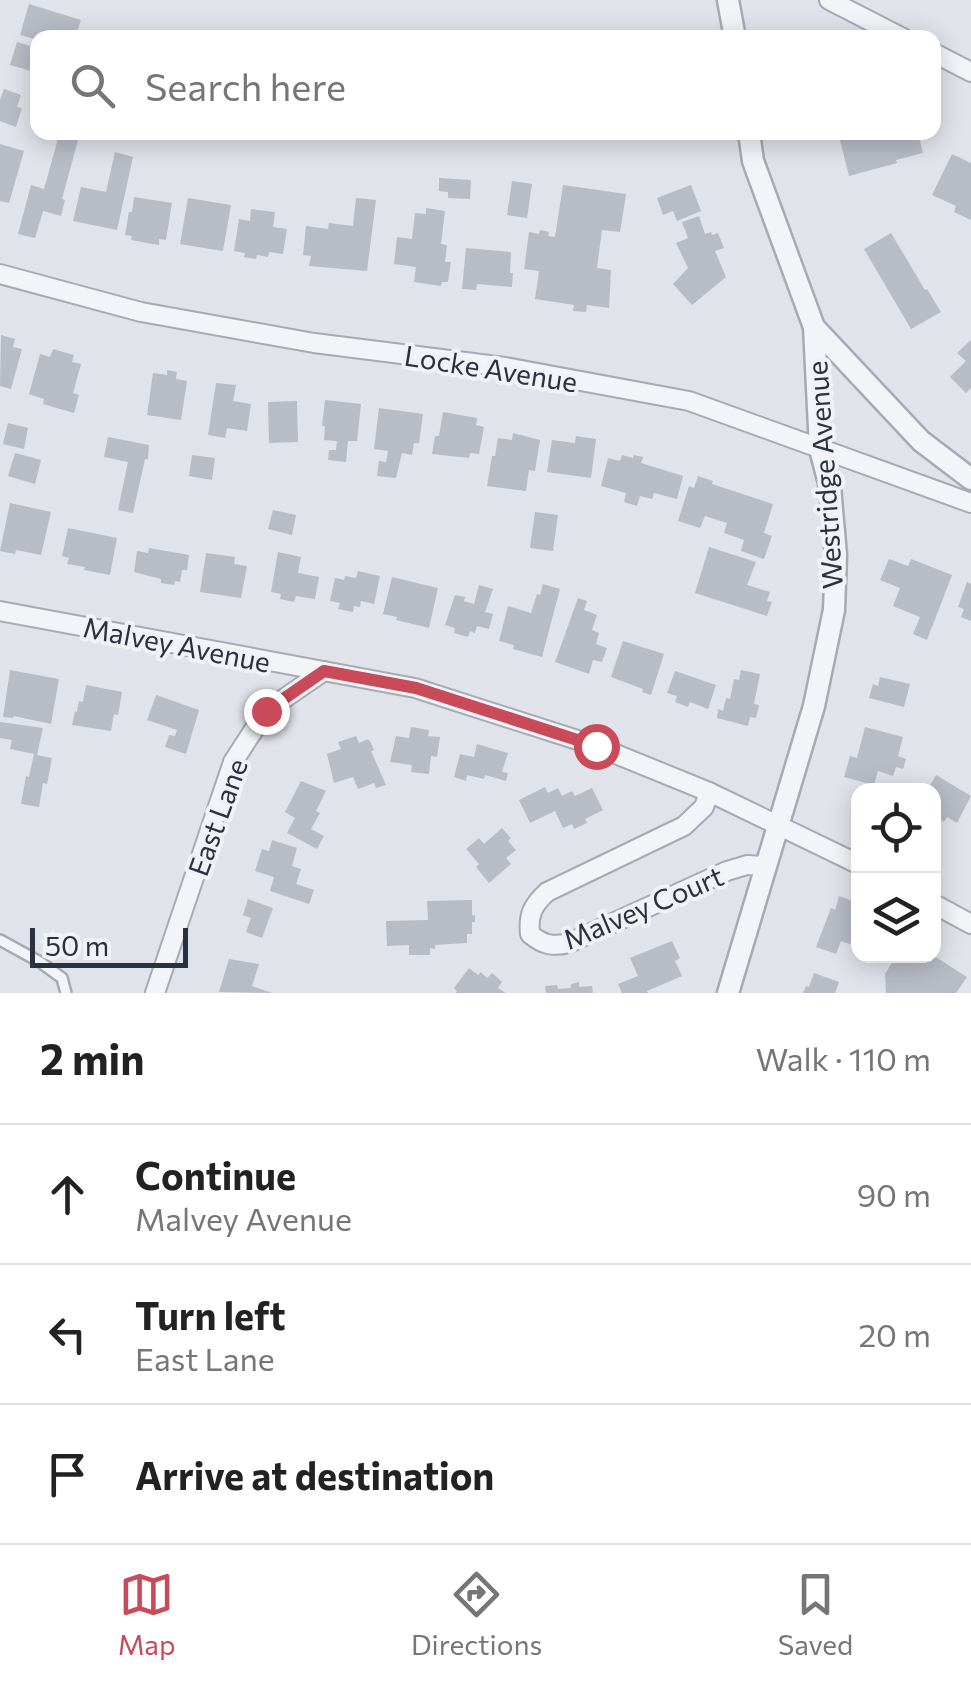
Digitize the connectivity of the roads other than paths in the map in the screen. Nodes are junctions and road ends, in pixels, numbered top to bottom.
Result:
1 (728, 0) edge
2 (829, 0) edge
3 (734, 30) edge
4 (887, 30) edge
5 (941, 57) edge
6 (971, 72) edge
7 (750, 140) edge
8 (0, 274) edge
9 (814, 327) junction
10 (820, 449) junction
11 (971, 479) edge
12 (971, 503) edge
13 (0, 610) edge
14 (324, 671) junction
15 (710, 792) junction
16 (777, 824) junction
17 (851, 861) edge
18 (764, 866) junction
19 (941, 908) edge
20 (971, 924) edge
21 (0, 940) edge
22 (66, 993) edge
23 (155, 993) edge
24 (728, 993) edge

1 - 3 street
2 - 4 street
5 - 6 street
7 - 9 street, Westridge Avenue
8 - 10 street, Locke Avenue
9 - 10 street, Westridge Avenue
9 - 11 street
10 - 12 street, Locke Avenue
10 - 16 street, Westridge Avenue
13 - 14 street, Malvey Avenue
14 - 15 street, Malvey Avenue
14 - 23 street, East Lane
15 - 16 street, Malvey Avenue
15 - 18 street, Malvey Court
16 - 17 street, Malvey Avenue
16 - 18 street, Westridge Avenue
18 - 24 street, Westridge Avenue
19 - 20 street
21 - 22 lane

